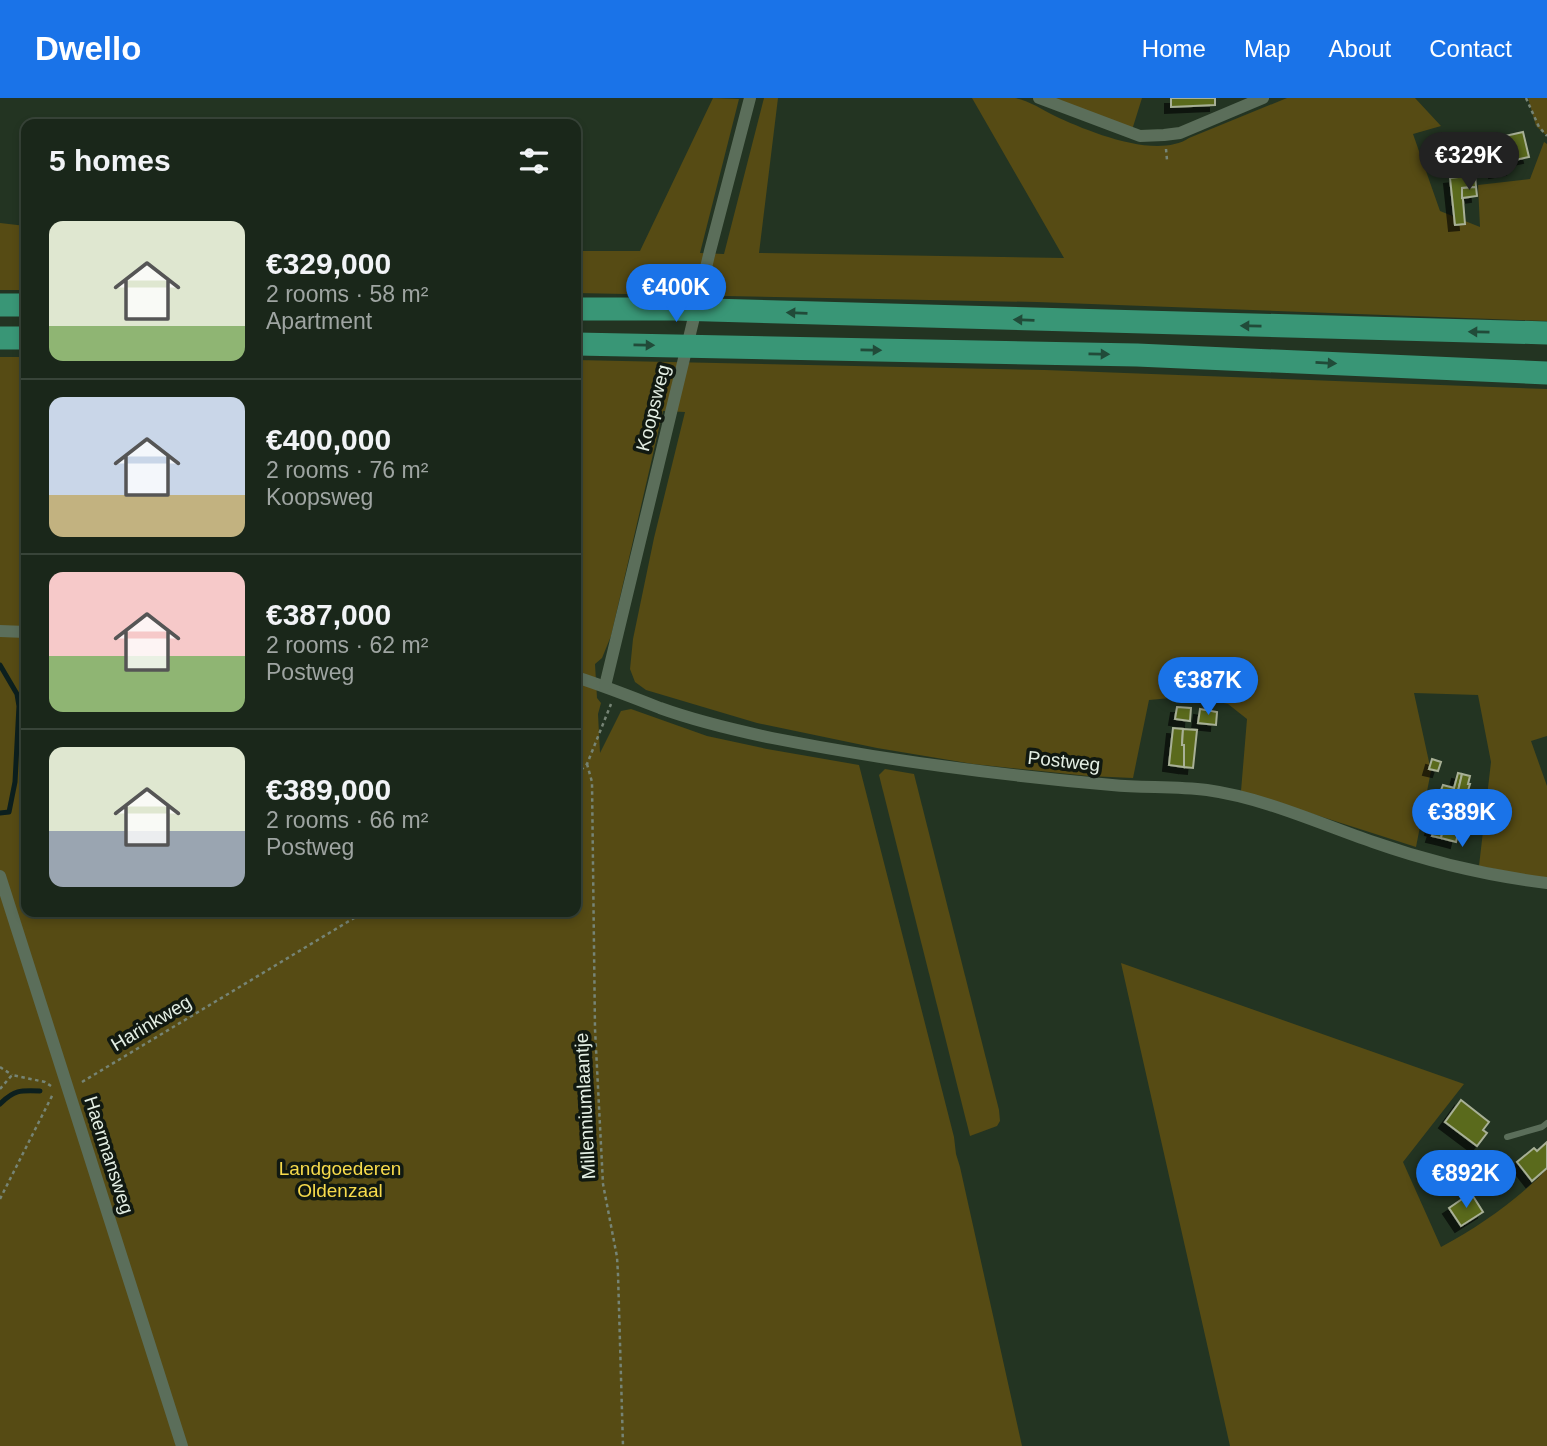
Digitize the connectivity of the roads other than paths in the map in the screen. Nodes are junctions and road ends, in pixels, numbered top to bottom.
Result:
1 (750, 98) edge
2 (1039, 98) edge
3 (1263, 98) edge
4 (0, 305) edge
5 (21, 305) edge
6 (581, 309) edge
7 (1547, 334) edge
8 (0, 338) edge
9 (21, 338) edge
10 (581, 344) edge
11 (1547, 373) edge
12 (0, 631) edge
13 (21, 632) edge
14 (581, 679) edge
15 (610, 688) junction
16 (0, 876) edge
17 (1546, 884) edge
18 (1547, 1124) edge
19 (1507, 1137) dead end
20 (182, 1446) edge

1 - 15 street, Koopsweg
2 - 3 street
4 - 5 highway
7 -> 6 highway
8 - 9 highway
10 -> 11 highway
12 - 13 street
14 - 15 street, Postweg
15 - 17 street, Postweg
16 - 20 street, Haermansweg
18 - 19 lane

